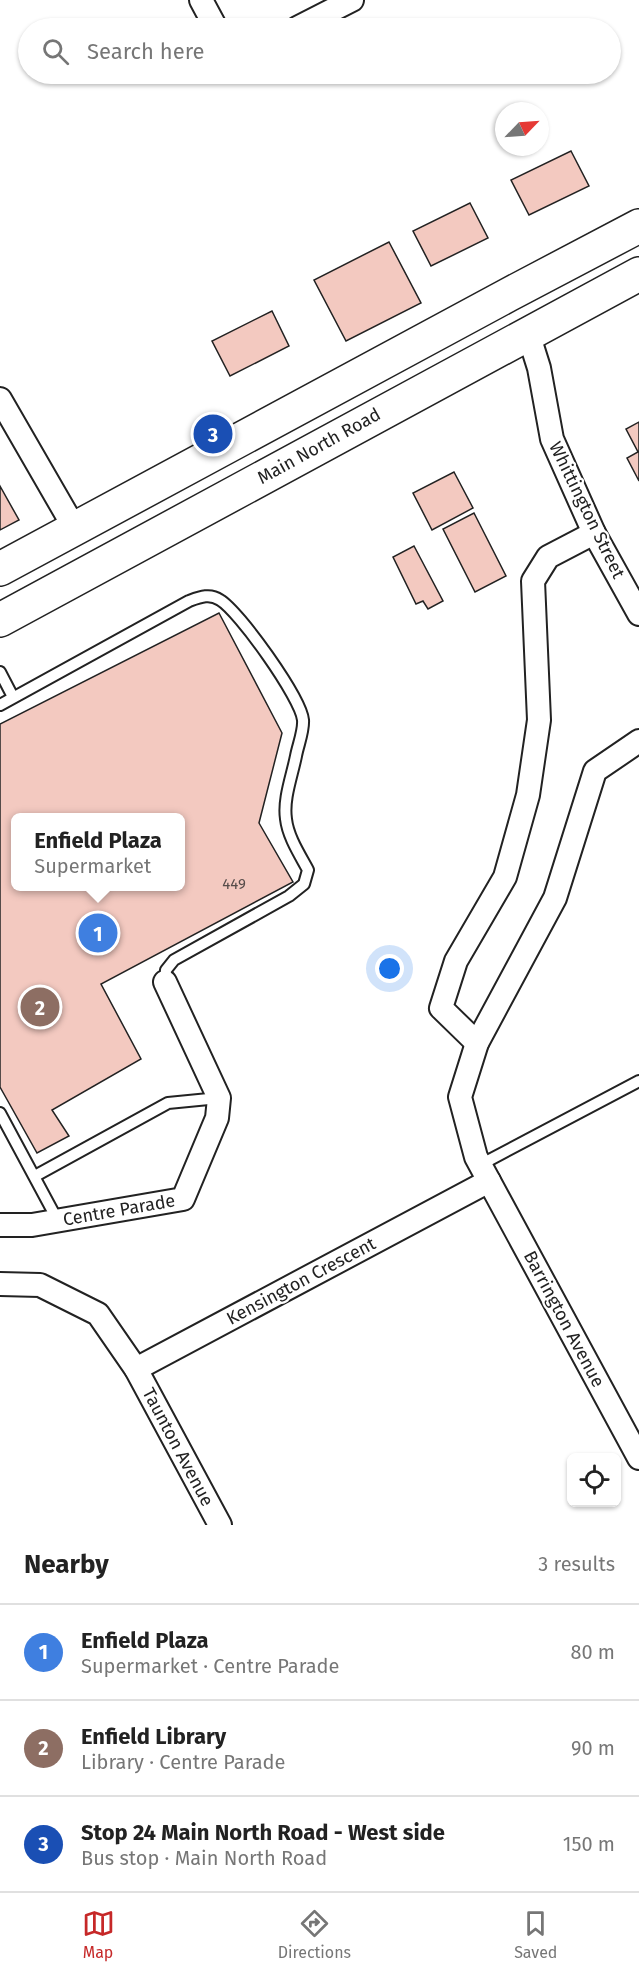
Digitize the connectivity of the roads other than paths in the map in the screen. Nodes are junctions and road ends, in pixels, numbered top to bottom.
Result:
1 (201, 0) edge
2 (352, 0) edge
3 (211, 18) edge
4 (317, 18) edge
5 (639, 226) edge
6 (639, 274) edge
7 (508, 295) junction
8 (528, 333) junction
9 (0, 399) edge
10 (75, 529) junction
11 (594, 533) junction
12 (0, 569) edge
13 (95, 569) junction
14 (639, 614) edge
15 (0, 620) edge
16 (0, 672) edge
17 (13, 697) junction
18 (0, 705) edge
19 (638, 744) edge
20 (165, 982) joint
21 (477, 1043) junction
22 (639, 1081) edge
23 (219, 1098) junction
24 (0, 1113) edge
25 (485, 1173) junction
26 (35, 1176) junction
27 (58, 1221) junction
28 (0, 1225) edge
29 (0, 1284) edge
30 (136, 1369) junction
31 (639, 1458) edge
32 (220, 1525) edge

1 - 3 street
2 - 4 street
5 - 7 highway
6 - 8 highway, Main North Road
7 - 8 highway
7 - 10 highway
8 - 11 street, Whittington Street
8 - 13 highway, Main North Road
9 - 10 street
10 - 12 highway
10 - 13 highway
11 - 14 street, Whittington Street
11 - 21 street
13 - 15 highway, Main North Road
16 - 17 lane
17 - 18 lane
17 - 20 lane
19 - 21 street
20 - 23 street
21 - 25 street
22 - 25 lane
23 - 26 lane
23 - 27 street, Centre Parade
24 - 26 lane
25 - 30 street, Kensington Crescent
25 - 31 street, Barrington Avenue
26 - 27 lane
27 - 28 street, Centre Parade
29 - 30 street
30 - 32 street, Taunton Avenue

